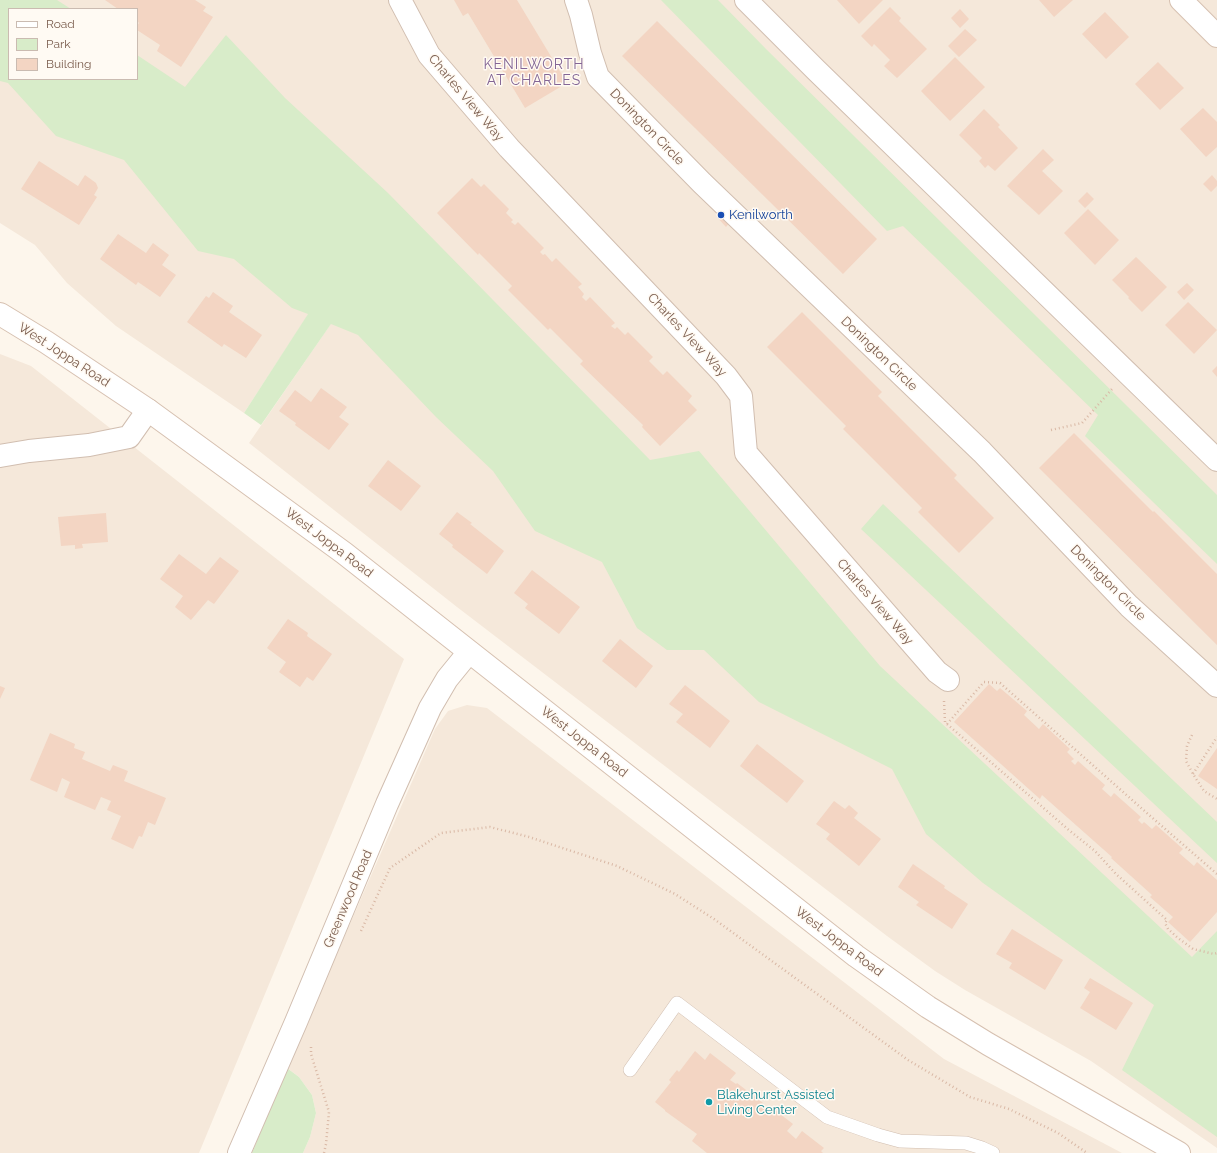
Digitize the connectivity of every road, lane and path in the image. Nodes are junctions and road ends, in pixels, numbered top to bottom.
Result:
1 (400, 0) edge
2 (576, 0) edge
3 (746, 0) edge
4 (1181, 0) edge
5 (1217, 36) edge
6 (0, 314) edge
7 (1127, 372) junction
8 (148, 410) junction
9 (1051, 430) dead end
10 (0, 456) edge
11 (1217, 460) edge
12 (469, 652) junction
13 (948, 680) joint
14 (1217, 686) edge
15 (947, 724) junction
16 (1192, 735) dead end
17 (1217, 737) edge
18 (1193, 774) junction
19 (1217, 799) edge
20 (1217, 874) edge
21 (360, 933) dead end
22 (1217, 953) edge
23 (312, 1041) dead end
24 (630, 1070) dead end
25 (240, 1153) edge
26 (324, 1153) edge
27 (993, 1153) edge
28 (1087, 1153) edge
29 (1179, 1153) edge

1 - 13 street, Charles View Way
2 - 14 street, Donington Circle
3 - 7 street
4 - 5 street
6 - 8 street, West Joppa Road
7 - 9 path
7 - 11 street
8 - 10 street
8 - 12 street, West Joppa Road
12 - 25 street, Greenwood Road
12 - 29 street, West Joppa Road
13 - 15 path
15 - 20 path
15 - 22 path
16 - 18 path
17 - 18 path
18 - 19 path
21 - 28 path
23 - 26 path
24 - 27 lane

